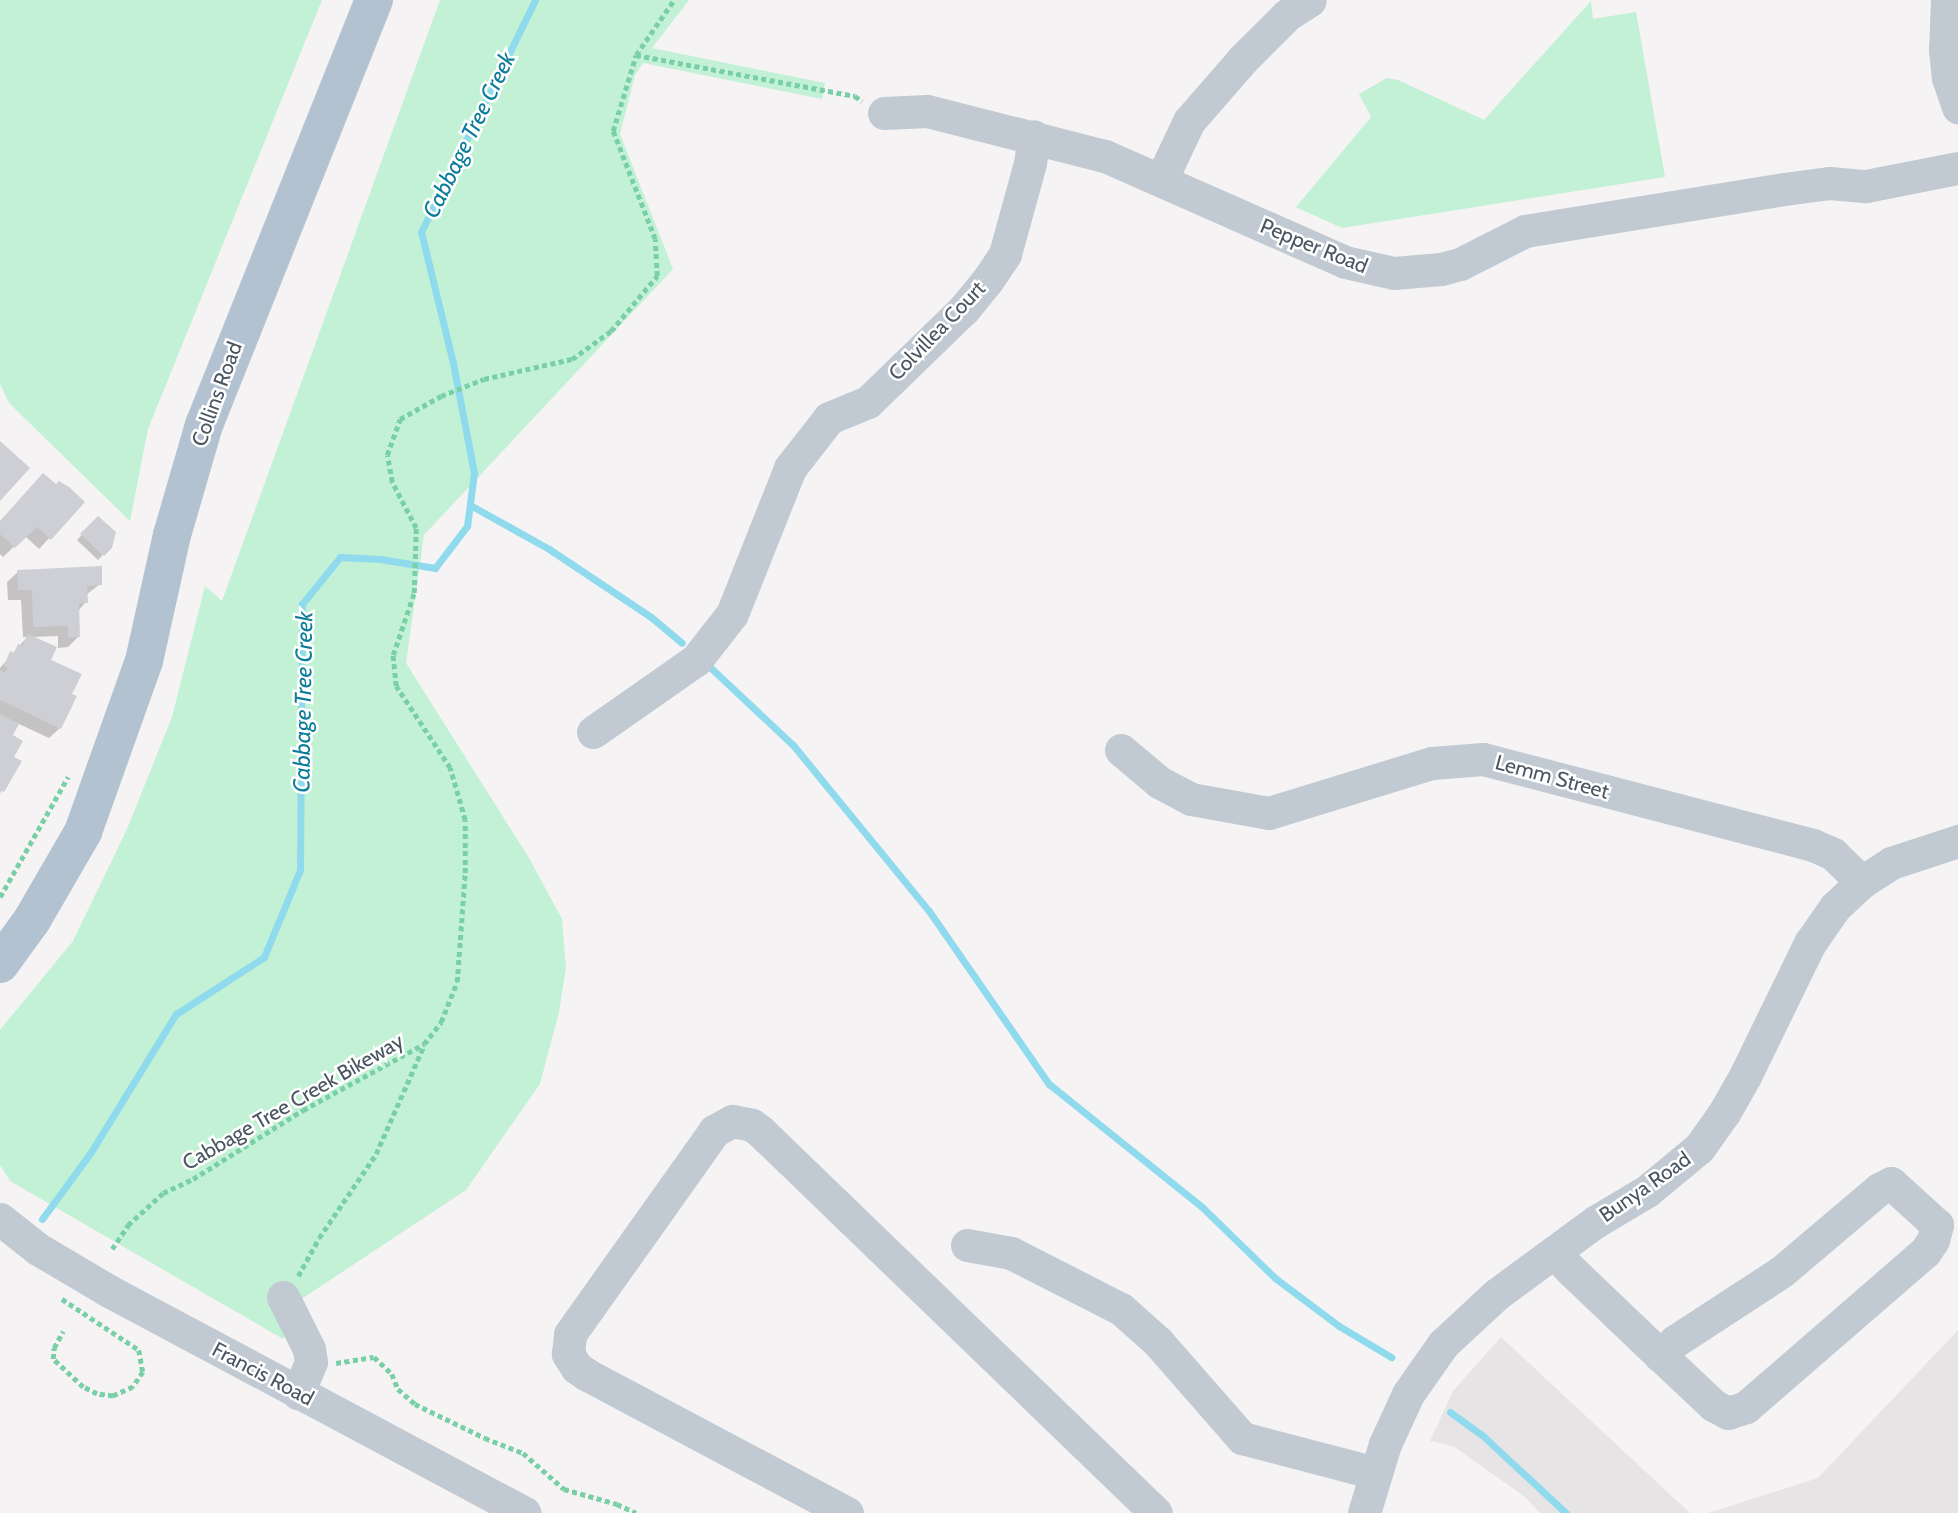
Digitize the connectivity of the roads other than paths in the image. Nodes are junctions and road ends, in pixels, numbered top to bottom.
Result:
1 (374, 0) edge
2 (1310, 0) edge
3 (1947, 0) edge
4 (1958, 107) edge
5 (884, 113) road end
6 (1034, 136) junction
7 (1958, 168) edge
8 (1161, 180) junction
9 (593, 732) dead end
10 (1121, 750) dead end
11 (82, 785) junction
12 (1958, 841) edge
13 (1862, 883) junction
14 (0, 932) edge
15 (0, 964) edge
16 (3, 1219) edge
17 (967, 1245) dead end
18 (1554, 1252) junction
19 (283, 1297) road end
20 (1660, 1355) junction
21 (298, 1393) junction
22 (1375, 1473) junction
23 (524, 1513) edge
24 (847, 1513) edge
25 (1156, 1513) edge
26 (1364, 1513) edge

1 - 11 main road, Collins Road
2 - 8 street
3 - 4 street
5 - 6 street, Pepper Road
6 - 8 street, Pepper Road
6 - 9 street, Colvillea Court
7 - 8 street, Pepper Road
10 - 13 street, Lemm Street
11 - 14 main road, Collins Road
11 - 15 main road, Collins Road
12 - 13 street, Bunya Road
13 - 18 street, Bunya Road
16 - 21 street, Francis Road
17 - 22 street
18 - 20 street
18 - 22 street, Bunya Road
19 - 21 street
20 - 20 street
21 - 23 street, Francis Road
22 - 26 street, Bunya Road
24 - 25 street

